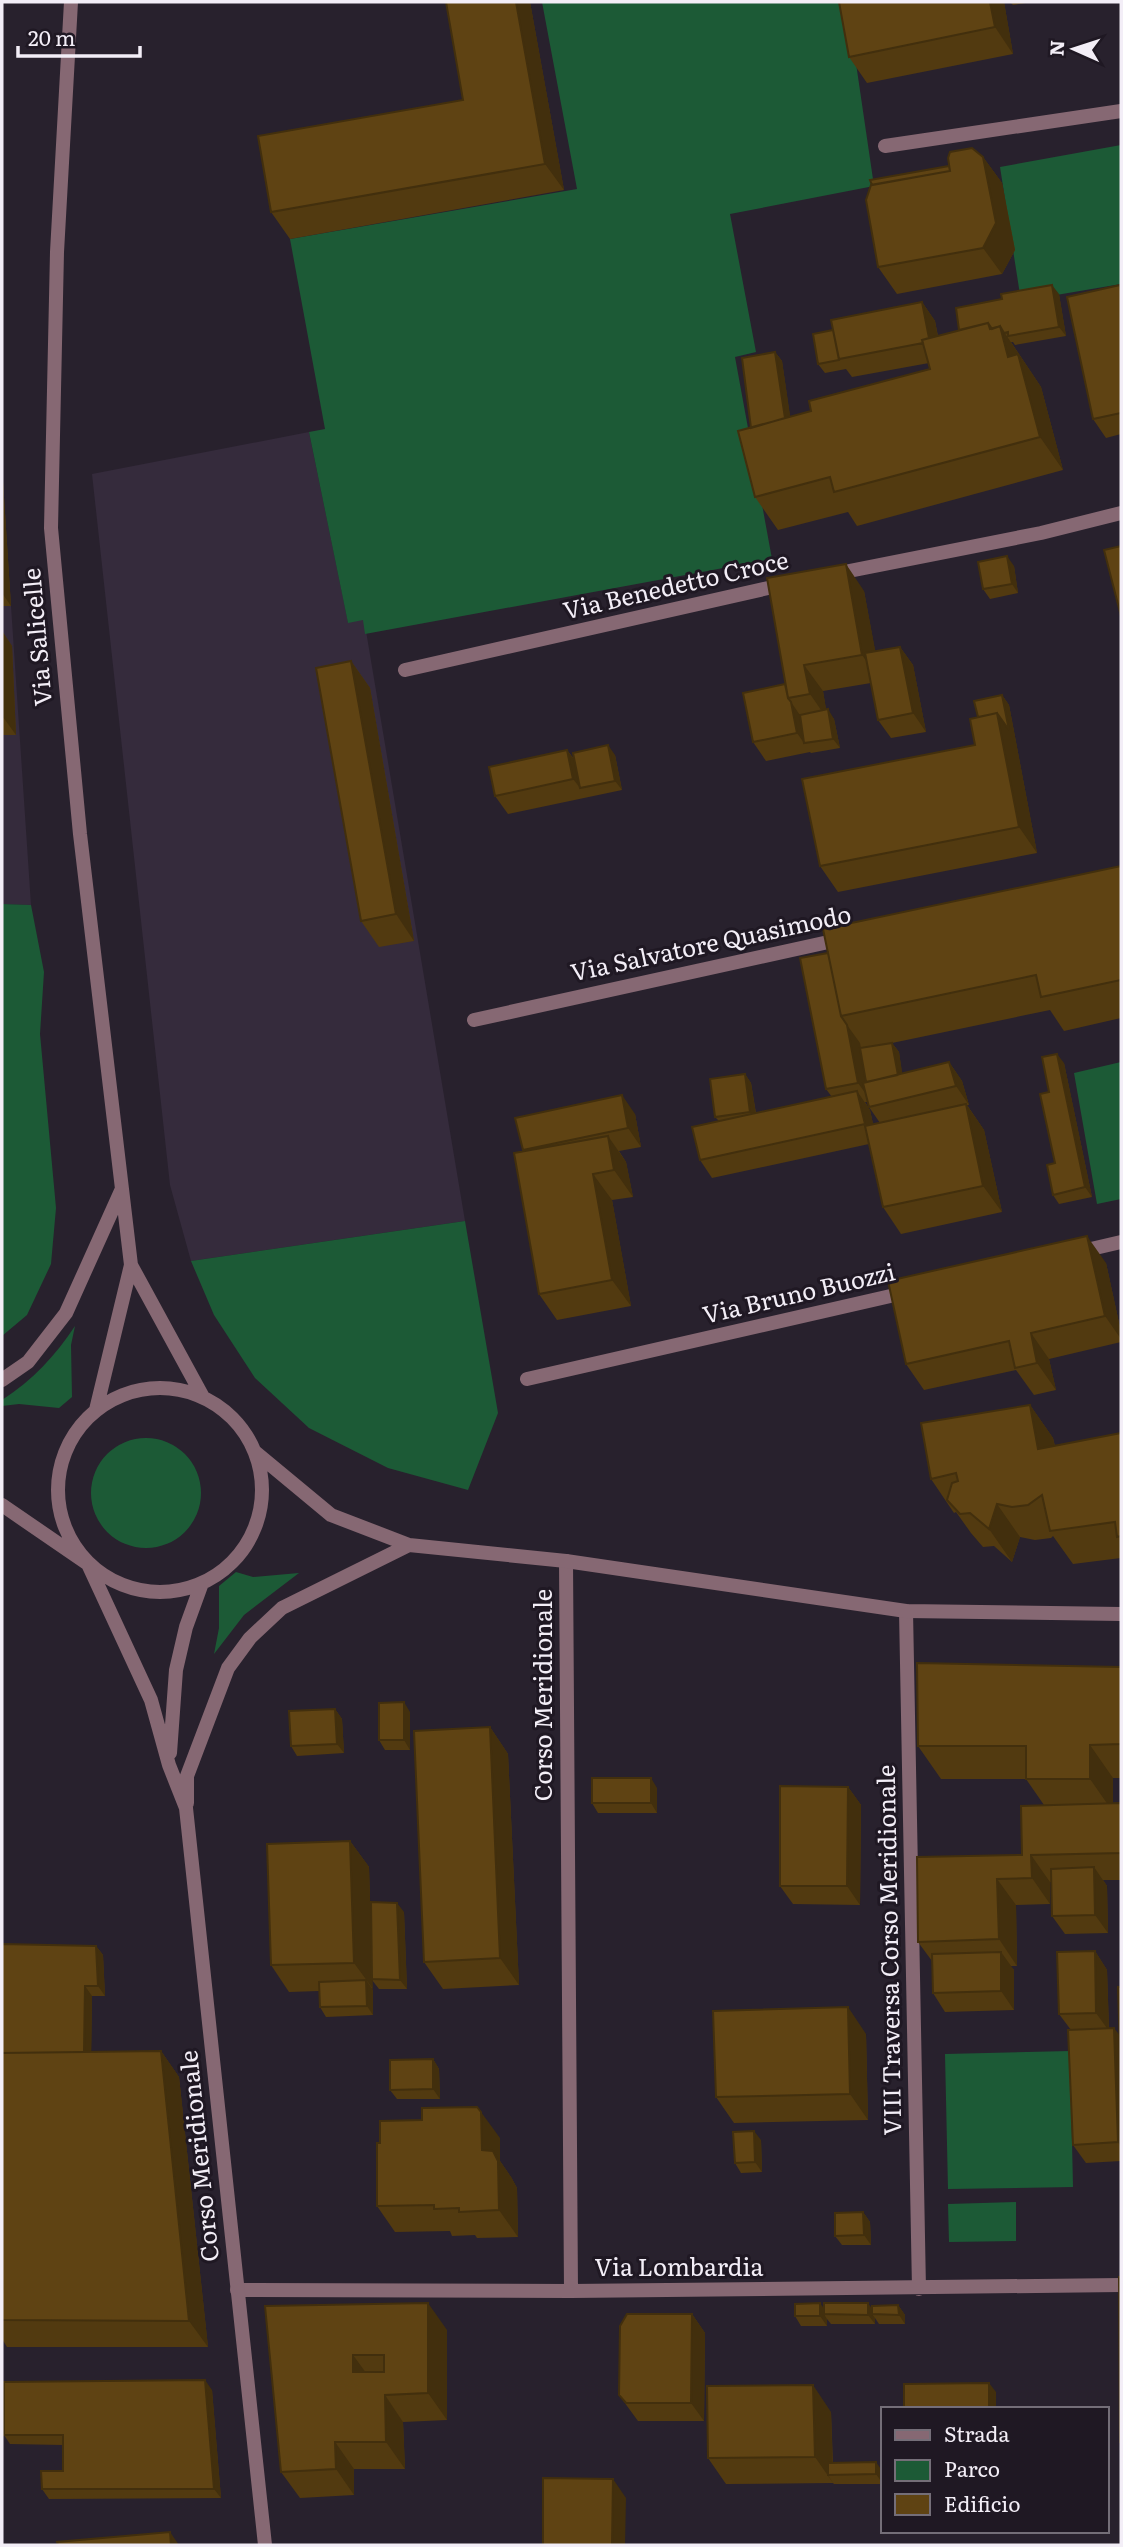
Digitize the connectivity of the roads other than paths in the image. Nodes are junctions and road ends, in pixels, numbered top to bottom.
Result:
1 (71, 2) edge
2 (1121, 111) edge
3 (885, 146) dead end
4 (1121, 513) edge
5 (825, 576) edge
6 (798, 582) edge
7 (405, 670) dead end
8 (852, 936) edge
9 (474, 1020) dead end
10 (122, 1189) junction
11 (1121, 1242) edge
12 (1068, 1255) edge
13 (131, 1265) junction
14 (921, 1289) edge
15 (527, 1379) dead end
16 (2, 1380) edge
17 (203, 1397) junction
18 (96, 1410) junction
19 (255, 1452) junction
20 (2, 1505) edge
21 (409, 1545) junction
22 (566, 1561) junction
23 (88, 1564) junction
24 (202, 1583) junction
25 (906, 1611) junction
26 (1121, 1614) edge
27 (169, 1765) junction
28 (187, 1808) junction
29 (1121, 2285) edge
30 (919, 2289) junction
31 (237, 2290) junction
32 (571, 2291) junction
33 (265, 2545) edge

1 - 10 street, Via Salicelle
2 - 3 street
4 - 5 street, Via Benedetto Croce
6 - 7 street, Via Benedetto Croce
8 - 9 street, Via Salvatore Quasimodo
10 - 13 street, Via Salicelle
10 - 16 street
11 - 12 street
13 - 17 street
13 - 18 street
14 - 15 street, Via Bruno Buozzi
17 - 18 street
17 - 19 street
18 - 23 street
19 - 21 street, Corso Meridionale
19 - 24 street
20 - 23 street
21 - 22 street, Corso Meridionale
21 - 28 street
22 - 25 street, Corso Meridionale
22 - 32 street, Corso Meridionale
23 - 24 street
23 - 27 street, Corso Meridionale
24 - 27 street
25 - 26 street, Corso Meridionale
25 - 30 street, VIII Traversa Corso Meridionale
27 - 28 street, Corso Meridionale
28 - 31 street, Corso Meridionale
29 - 30 street, Via Lombardia
30 - 32 street, Via Lombardia
31 - 32 street, Via Lombardia
31 - 33 street, Corso Meridionale

